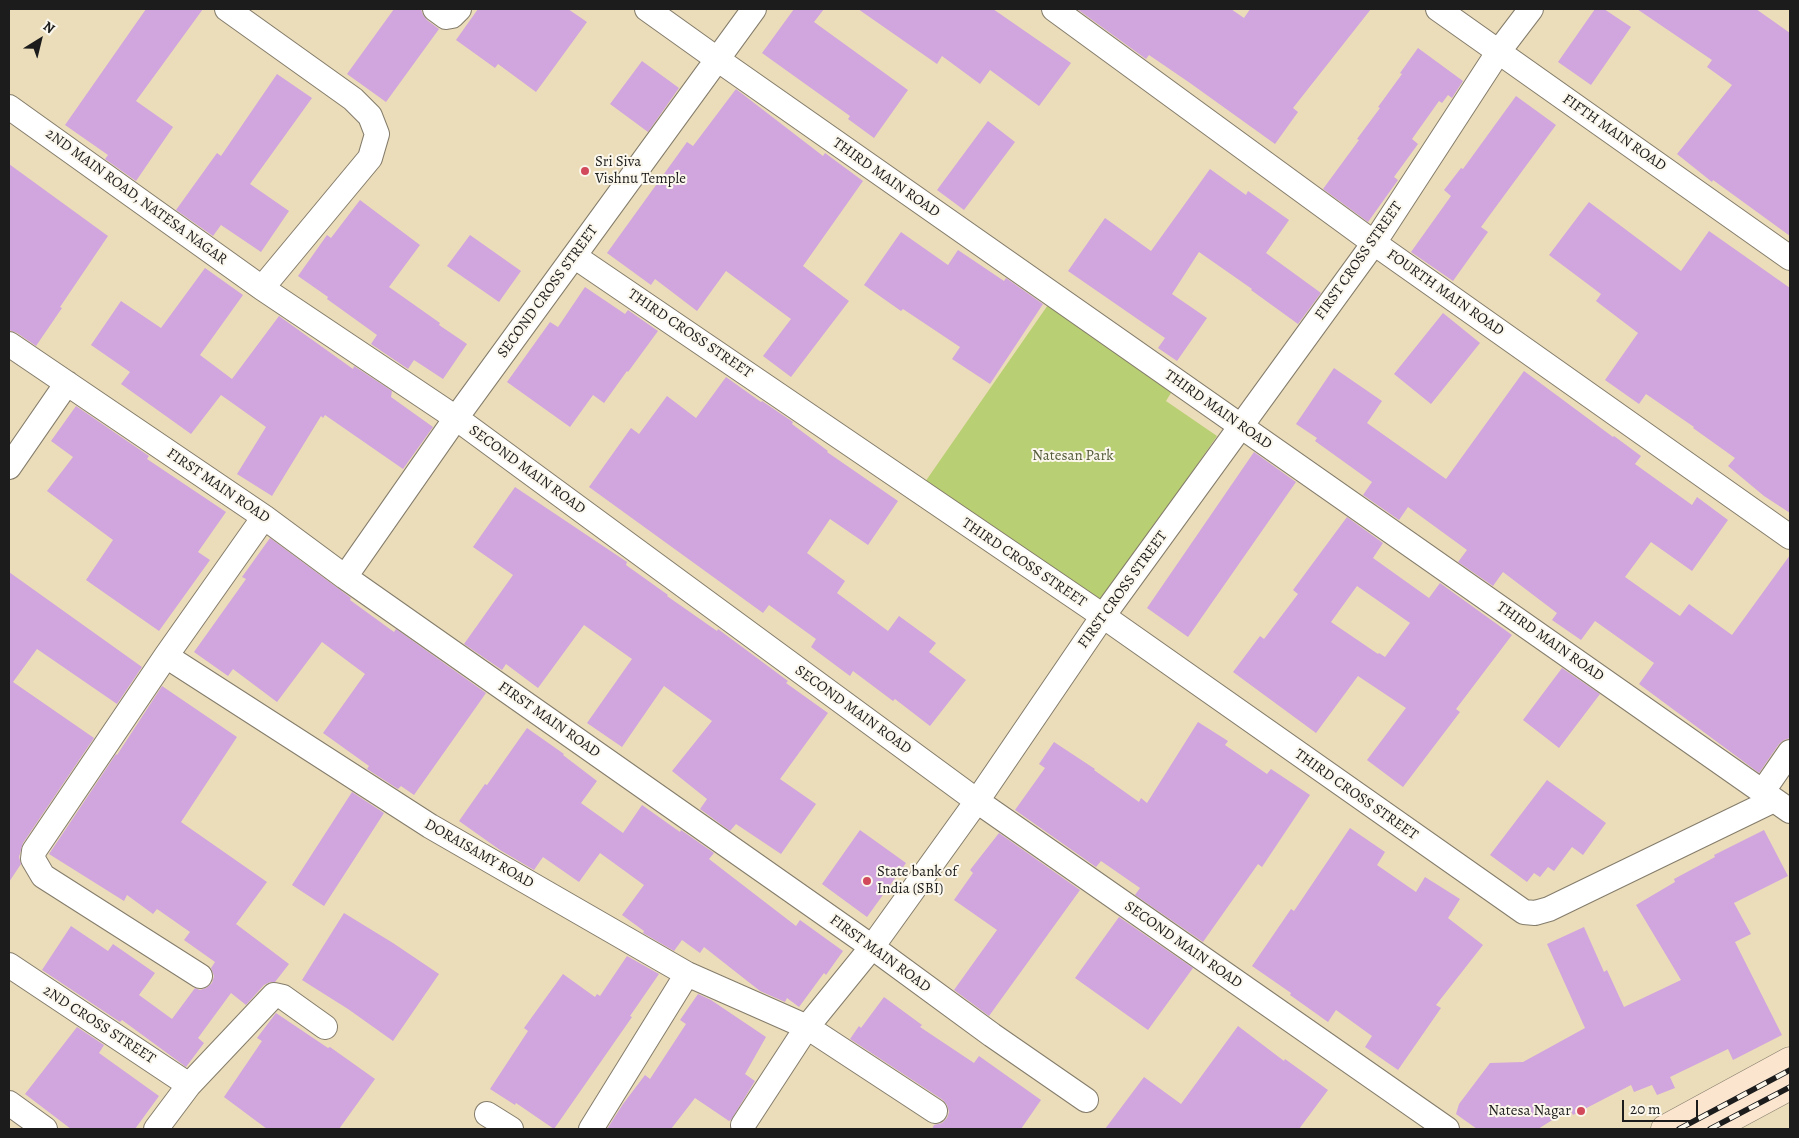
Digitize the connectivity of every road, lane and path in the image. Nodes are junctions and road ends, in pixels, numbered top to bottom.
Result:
1 (227, 9) edge
2 (435, 9) edge
3 (459, 9) edge
4 (647, 9) edge
5 (754, 9) edge
6 (1054, 9) edge
7 (1438, 9) edge
8 (1531, 9) edge
9 (1499, 51) junction
10 (717, 60) junction
11 (9, 107) edge
12 (1374, 243) junction
13 (574, 256) junction
14 (1790, 258) edge
15 (262, 288) junction
16 (9, 344) edge
17 (67, 383) junction
18 (456, 418) junction
19 (1241, 426) junction
20 (9, 467) edge
21 (264, 517) junction
22 (1790, 537) edge
23 (345, 577) junction
24 (1103, 616) junction
25 (166, 656) junction
26 (1790, 752) edge
27 (977, 801) junction
28 (1776, 801) edge
29 (872, 947) junction
30 (9, 965) edge
31 (688, 974) junction
32 (200, 976) dead end
33 (807, 1027) junction
34 (326, 1028) dead end
35 (1790, 1061) edge
36 (189, 1085) junction
37 (1790, 1086) edge
38 (1086, 1100) dead end
39 (9, 1102) edge
40 (936, 1111) dead end
41 (487, 1114) dead end
42 (743, 1125) dead end
43 (45, 1129) edge
44 (156, 1129) edge
45 (511, 1129) edge
46 (591, 1129) edge
47 (1446, 1129) edge
48 (1665, 1129) edge
49 (1712, 1129) edge

1 - 15 street
2 - 3 street
4 - 10 street, THIRD MAIN ROAD
5 - 10 street, SECOND CROSS STREET
6 - 12 street, FOURTH MAIN ROAD
7 - 9 street, FIFTH MAIN ROAD
8 - 9 street, FIRST CROSS STREET
9 - 12 street, FIRST CROSS STREET
9 - 14 street, FIFTH MAIN ROAD
10 - 13 street, SECOND CROSS STREET
10 - 19 street, THIRD MAIN ROAD
11 - 15 street, 2ND MAIN ROAD, NATESA NAGAR
12 - 19 street, FIRST CROSS STREET
12 - 22 street, FOURTH MAIN ROAD
13 - 18 street, SECOND CROSS STREET
13 - 24 street, THIRD CROSS STREET
15 - 18 street, SECOND MAIN ROAD
16 - 17 street, FIRST MAIN ROAD
17 - 20 street
17 - 21 street, FIRST MAIN ROAD
18 - 23 street, SECOND CROSS STREET
18 - 27 street, SECOND MAIN ROAD
19 - 24 street, FIRST CROSS STREET
19 - 28 street, THIRD MAIN ROAD
21 - 23 street, FIRST MAIN ROAD
21 - 25 street
23 - 29 street, FIRST MAIN ROAD
24 - 27 street, FIRST CROSS STREET
24 - 28 street, THIRD CROSS STREET
25 - 31 street, DORAISAMY ROAD
25 - 32 street
26 - 28 street
27 - 29 street, FIRST CROSS STREET
27 - 47 street, SECOND MAIN ROAD
29 - 33 street, FIRST CROSS STREET
29 - 38 street, FIRST MAIN ROAD
30 - 36 street, 2ND CROSS STREET
31 - 33 street, DORAISAMY ROAD
31 - 46 street
33 - 40 street, DORAISAMY ROAD
33 - 42 street, FIRST CROSS STREET
34 - 36 street
35 - 48 main road
36 - 44 street
37 - 49 main road
39 - 43 street
41 - 45 street

